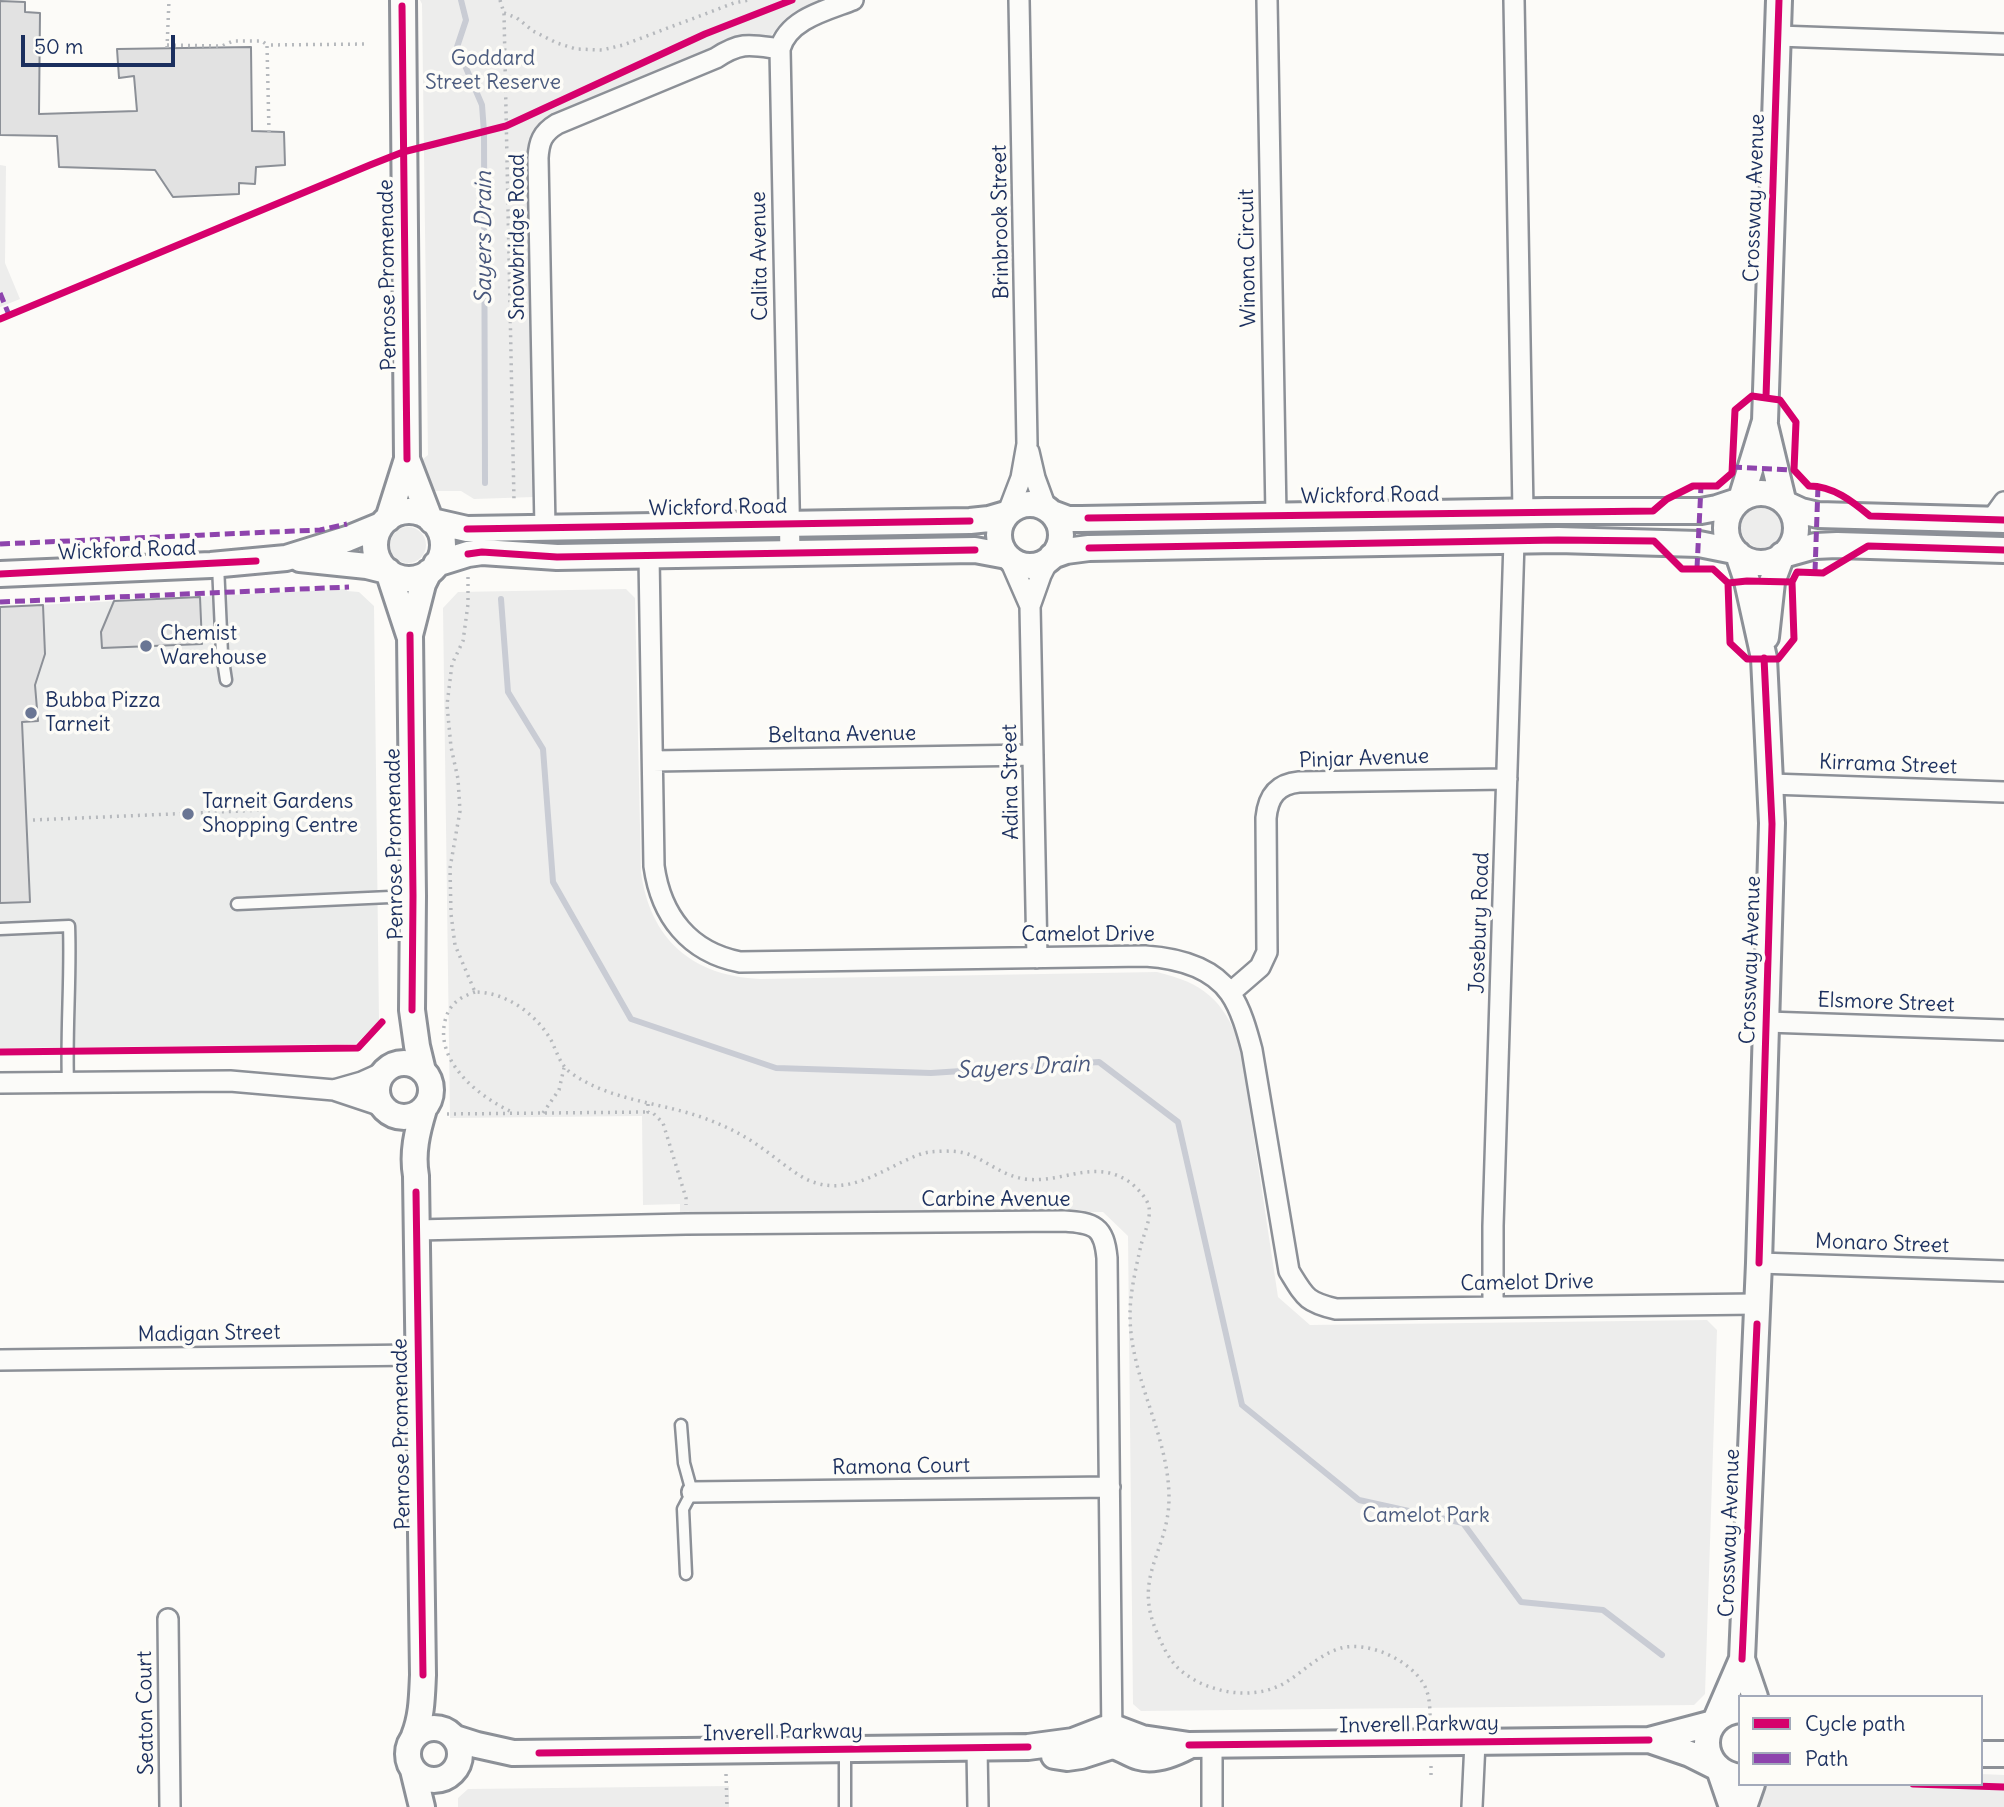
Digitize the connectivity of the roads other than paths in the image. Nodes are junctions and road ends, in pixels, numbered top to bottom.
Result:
1 (853, 0) edge
2 (1019, 0) edge
3 (1267, 0) edge
4 (1514, 0) edge
5 (1779, 0) edge
6 (402, 2) edge
7 (1778, 36) junction
8 (2004, 44) edge
9 (780, 48) junction
10 (716, 58) junction
11 (779, 69) junction
12 (1765, 421) junction
13 (1027, 444) junction
14 (407, 459) junction
15 (1740, 500) junction
16 (1785, 502) junction
17 (1049, 511) junction
18 (1523, 512) junction
19 (1007, 513) junction
20 (2000, 514) edge
21 (1276, 516) junction
22 (431, 520) junction
23 (385, 522) junction
24 (788, 524) junction
25 (545, 528) junction
26 (1514, 541) junction
27 (1277, 545) junction
28 (2004, 550) edge
29 (1736, 552) junction
30 (790, 553) junction
31 (1783, 555) junction
32 (649, 556) junction
33 (1008, 557) junction
34 (286, 558) junction
35 (1050, 558) junction
36 (218, 564) junction
37 (433, 568) junction
38 (388, 571) junction
39 (0, 574) edge
40 (1030, 607) junction
41 (410, 635) junction
42 (1763, 658) junction
43 (226, 680) dead end
44 (1033, 755) junction
45 (653, 761) junction
46 (1507, 779) junction
47 (1771, 784) junction
48 (2004, 792) edge
49 (413, 896) junction
50 (237, 904) dead end
51 (0, 929) edge
52 (1037, 958) junction
53 (1230, 993) junction
54 (412, 1010) junction
55 (1767, 1022) junction
56 (2004, 1030) edge
57 (384, 1071) junction
58 (423, 1071) junction
59 (0, 1083) edge
60 (68, 1083) junction
61 (334, 1090) junction
62 (384, 1109) junction
63 (435, 1111) junction
64 (413, 1159) junction
65 (416, 1230) junction
66 (1759, 1263) junction
67 (2004, 1270) edge
68 (1757, 1304) junction
69 (1493, 1306) junction
70 (418, 1355) junction
71 (0, 1360) edge
72 (681, 1425) dead end
73 (1110, 1487) junction
74 (692, 1492) junction
75 (686, 1574) dead end
76 (168, 1619) dead end
77 (1742, 1659) junction
78 (423, 1675) junction
79 (1754, 1695) edge
80 (1738, 1710) edge
81 (1715, 1721) junction
82 (452, 1735) junction
83 (414, 1736) junction
84 (1112, 1737) junction
85 (1649, 1740) junction
86 (1475, 1742) junction
87 (1200, 1745) junction
88 (977, 1748) junction
89 (845, 1750) junction
90 (513, 1753) junction
91 (1983, 1754) edge
92 (2004, 1754) edge
93 (413, 1770) junction
94 (1725, 1771) edge
95 (452, 1772) junction
96 (1751, 1786) edge
97 (170, 1807) edge
98 (422, 1807) edge
99 (437, 1807) edge
100 (845, 1807) edge
101 (978, 1807) edge
102 (1212, 1807) edge
103 (1472, 1807) edge
104 (1731, 1807) edge
105 (1744, 1807) edge

1 - 9 street
2 - 13 street, Brinbrook Street
3 - 21 street, Winona Circuit
4 - 18 street
5 - 7 street, Crossway Avenue
6 - 14 street, Penrose Promenade
7 - 8 street
7 - 12 street, Crossway Avenue
9 - 10 street, Snowbridge Road
9 - 11 street, Calita Avenue
10 - 11 street, Snowbridge Road
10 - 25 street, Snowbridge Road
11 - 24 street, Calita Avenue
12 - 15 street, Crossway Avenue
12 - 16 street, Crossway Avenue
13 - 17 street, Brinbrook Street
13 - 19 street, Brinbrook Street
14 - 22 street, Penrose Promenade
14 - 23 street, Penrose Promenade
15 - 16 street
15 - 18 street, Wickford Road
15 - 29 street
16 - 20 street
16 - 31 street
17 - 19 street
17 - 21 street, Wickford Road
17 - 35 street
18 - 21 street, Wickford Road
19 - 24 street, Wickford Road
19 - 33 street
21 - 27 street
22 - 23 street
22 - 25 street, Wickford Road
22 - 37 street
23 - 34 street, Wickford Road
23 - 38 street
24 - 25 street, Wickford Road
24 - 30 street, Calita Avenue
26 - 27 street
26 - 29 street
26 - 46 street, Josebury Road
27 - 35 street
28 - 31 street
29 - 31 street
29 - 42 street, Crossway Avenue
30 - 32 street
30 - 33 street
31 - 42 street, Crossway Avenue
32 - 37 street
32 - 45 street, Camelot Drive
33 - 35 street
33 - 40 street, Adina Street
34 - 36 street, Wickford Road
34 - 38 street, Wickford Road
35 - 40 street, Adina Street
36 - 39 street, Wickford Road
36 - 43 lane
37 - 38 street
37 - 41 street, Penrose Promenade
38 - 41 street, Penrose Promenade
40 - 44 street, Adina Street
41 - 49 street, Penrose Promenade
42 - 47 street, Crossway Avenue
44 - 45 street, Beltana Avenue
44 - 52 street, Adina Street
45 - 52 street, Camelot Drive
46 - 53 street, Pinjar Avenue
46 - 69 street, Josebury Road
47 - 48 street, Kirrama Street
47 - 55 street, Crossway Avenue
49 - 50 lane
49 - 54 street, Penrose Promenade
51 - 60 lane
52 - 53 street, Camelot Drive
53 - 69 street, Camelot Drive
54 - 57 street, Penrose Promenade
54 - 58 street, Penrose Promenade
55 - 56 street, Elsmore Street
55 - 66 street, Crossway Avenue
57 - 58 street
57 - 61 street
57 - 62 street
58 - 63 street
59 - 60 street
60 - 61 street
61 - 62 street
62 - 63 street
62 - 64 street, Penrose Promenade
63 - 64 street, Penrose Promenade
64 - 65 street, Penrose Promenade
65 - 70 street, Penrose Promenade
65 - 73 street, Carbine Avenue
66 - 67 street, Monaro Street
66 - 68 street, Crossway Avenue
68 - 69 street, Camelot Drive
68 - 77 street, Crossway Avenue
70 - 71 street, Madigan Street
70 - 78 street, Penrose Promenade
72 - 74 lane
73 - 74 street, Ramona Court
73 - 84 street, Carbine Avenue
74 - 75 lane
76 - 97 street, Seaton Court
77 - 79 street, Crossway Avenue
77 - 81 street, Crossway Avenue
78 - 82 street, Penrose Promenade
78 - 83 street, Penrose Promenade
80 - 81 street, Inverell Parkway
81 - 85 street, Inverell Parkway
81 - 94 street, Crossway Avenue
82 - 83 street
82 - 90 street, Inverell Parkway
82 - 95 street
83 - 93 street
84 - 87 street, Inverell Parkway
84 - 88 street, Inverell Parkway
85 - 86 street, Inverell Parkway
85 - 94 street, Inverell Parkway
86 - 87 street, Inverell Parkway
86 - 103 street
87 - 102 street
88 - 89 street, Inverell Parkway
88 - 101 street
89 - 90 street, Inverell Parkway
89 - 100 lane
90 - 95 street, Inverell Parkway
91 - 92 street
93 - 95 street
93 - 98 street
94 - 104 street
95 - 99 street
96 - 105 street

